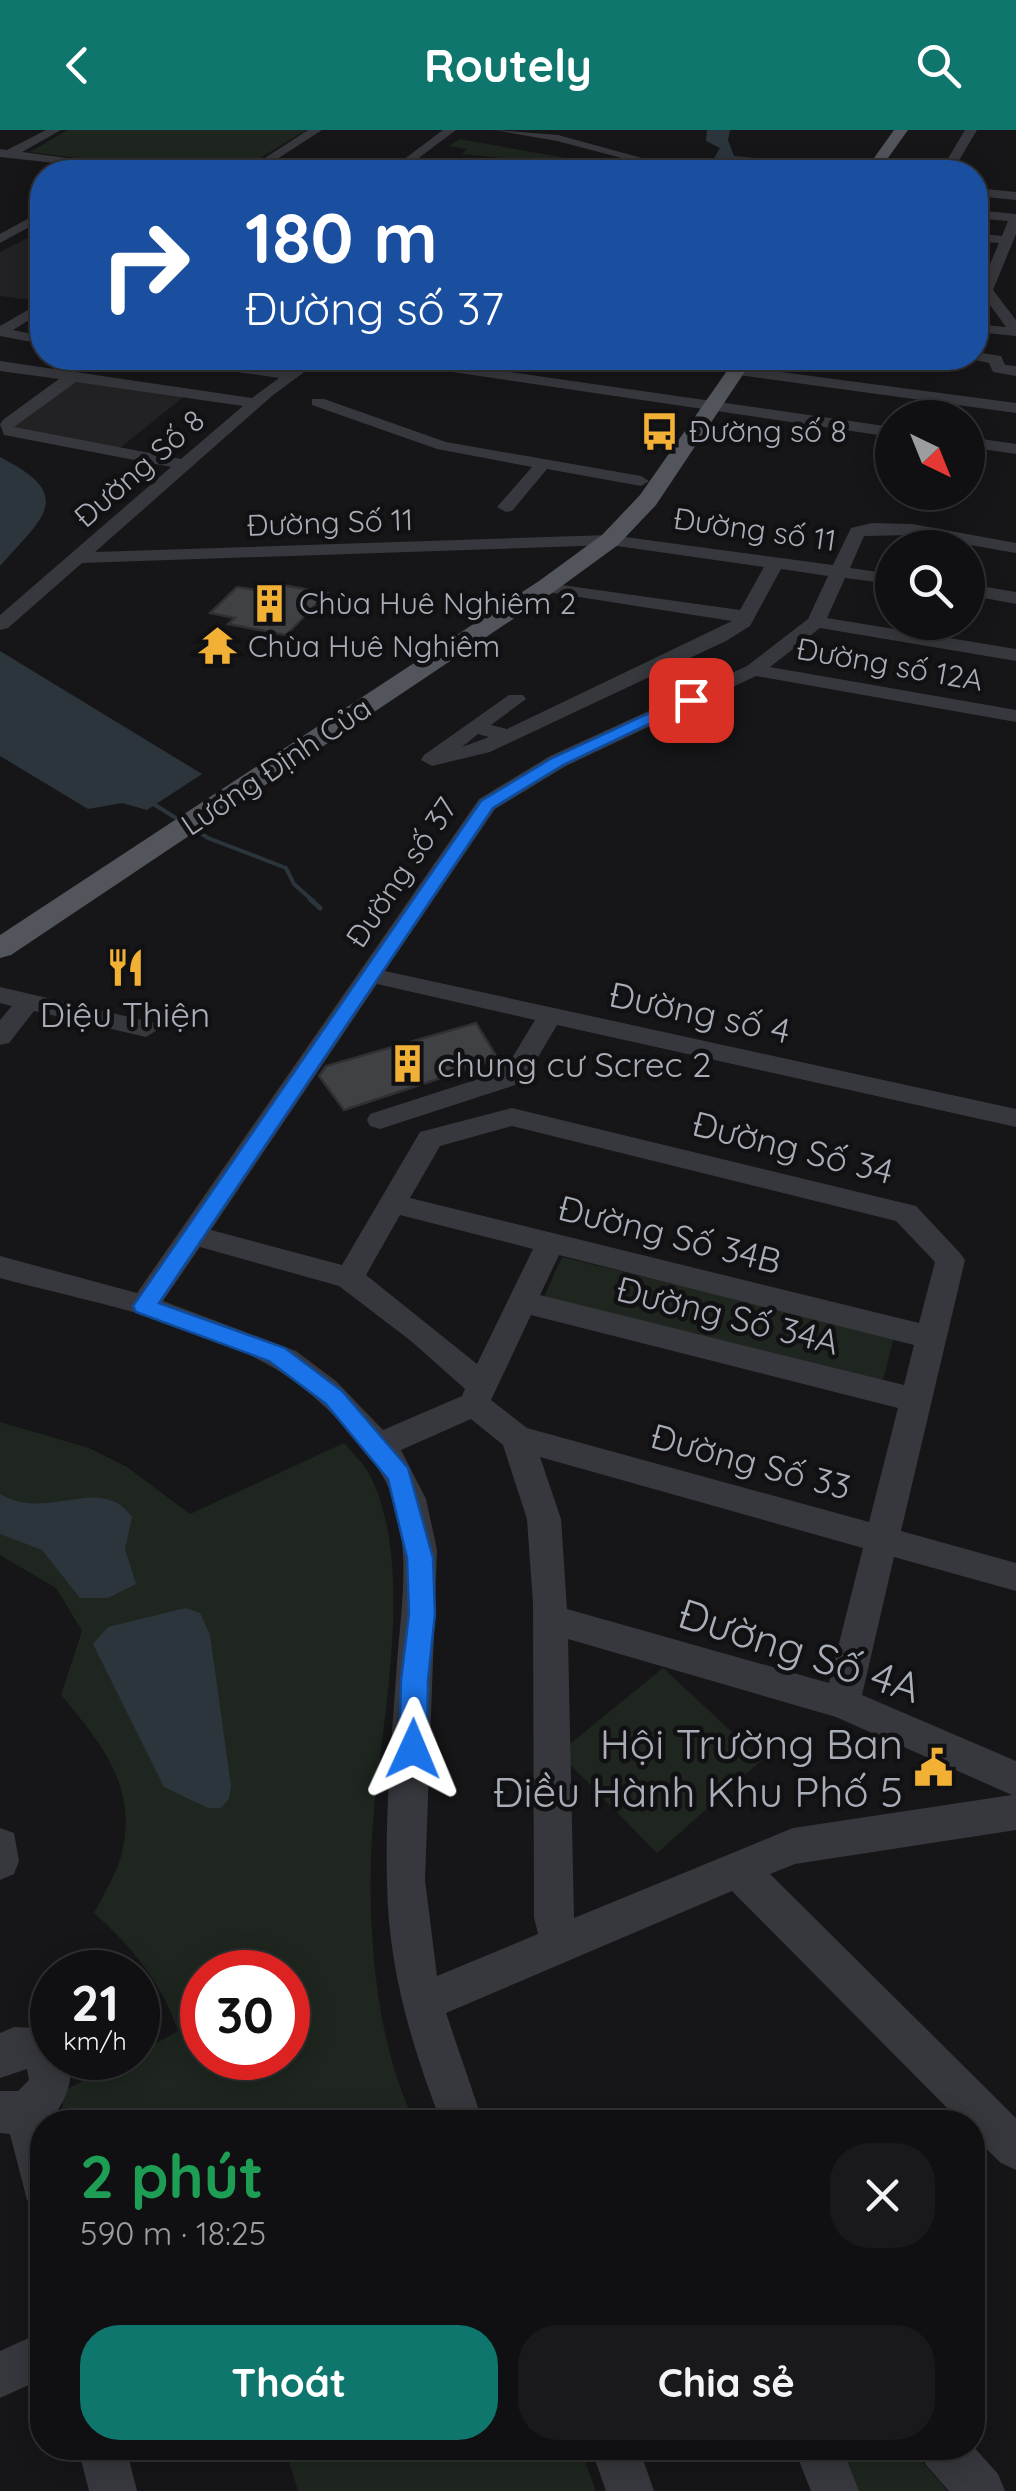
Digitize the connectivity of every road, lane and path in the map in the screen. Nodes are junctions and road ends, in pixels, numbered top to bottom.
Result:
1 (55, 130) edge
2 (316, 130) edge
3 (450, 130) edge
4 (500, 130) edge
5 (880, 130) edge
6 (901, 130) edge
7 (971, 130) edge
8 (2, 156) edge
9 (33, 160) edge
10 (267, 160) edge
11 (409, 160) edge
12 (641, 160) edge
13 (860, 160) edge
14 (880, 160) edge
15 (953, 160) edge
16 (988, 193) edge
17 (1016, 196) edge
18 (988, 215) edge
19 (1016, 218) edge
20 (30, 221) edge
21 (0, 222) edge
22 (24, 225) junction
23 (30, 226) edge
24 (988, 238) edge
25 (0, 239) edge
26 (1007, 240) junction
27 (988, 285) edge
28 (988, 293) edge
29 (7, 306) dead end
30 (30, 308) edge
31 (30, 315) edge
32 (988, 329) edge
33 (1016, 331) edge
34 (0, 332) edge
35 (30, 338) edge
36 (988, 358) edge
37 (0, 366) edge
38 (256, 370) edge
39 (299, 370) edge
40 (470, 370) edge
41 (730, 370) edge
42 (753, 370) edge
43 (840, 370) edge
44 (1016, 371) edge
45 (292, 375) junction
46 (72, 377) junction
47 (0, 401) edge
48 (318, 402) dead end
49 (819, 402) junction
50 (704, 403) junction
51 (256, 404) junction
52 (32, 406) junction
53 (1016, 408) edge
54 (875, 425) edge
55 (3, 426) edge
56 (985, 444) edge
57 (1016, 449) edge
58 (184, 465) junction
59 (541, 466) junction
60 (641, 480) junction
61 (506, 507) dead end
62 (597, 540) junction
63 (1016, 548) edge
64 (78, 558) junction
65 (776, 562) junction
66 (839, 571) junction
67 (875, 576) edge
68 (547, 586) junction
69 (985, 593) edge
70 (1016, 598) edge
71 (746, 617) junction
72 (816, 622) junction
73 (2, 624) edge
74 (1016, 655) edge
75 (754, 670) junction
76 (516, 699) dead end
77 (1016, 716) edge
78 (474, 727) junction
79 (509, 736) junction
80 (290, 746) junction
81 (110, 866) junction
82 (0, 929) edge
83 (0, 950) edge
84 (375, 968) junction
85 (0, 995) edge
86 (28, 1002) junction
87 (550, 1015) junction
88 (146, 1029) dead end
89 (0, 1036) edge
90 (1016, 1098) edge
91 (1016, 1118) edge
92 (380, 1120) dead end
93 (391, 1202) junction
94 (193, 1234) junction
95 (550, 1243) junction
96 (0, 1267) edge
97 (348, 1278) junction
98 (522, 1302) junction
99 (144, 1306) junction
100 (932, 1338) junction
101 (478, 1395) junction
102 (916, 1400) junction
103 (517, 1438) junction
104 (378, 1446) junction
105 (881, 1539) junction
106 (1016, 1577) edge
107 (550, 1619) junction
108 (842, 1702) junction
109 (1016, 1778) edge
110 (1016, 1812) edge
111 (0, 1846) edge
112 (0, 1860) edge
113 (739, 1870) junction
114 (560, 1944) junction
115 (420, 2002) junction
116 (0, 2056) edge
117 (458, 2110) edge
118 (978, 2110) edge
119 (13, 2112) edge
120 (985, 2117) edge
121 (1016, 2148) edge
122 (30, 2155) edge
123 (30, 2361) edge
124 (0, 2375) edge
125 (105, 2460) edge
126 (619, 2460) edge
127 (823, 2460) edge
128 (954, 2460) edge
129 (113, 2491) edge
130 (630, 2491) edge
131 (836, 2491) edge
132 (981, 2491) edge

1 - 8 street
2 - 10 street
3 - 11 street
4 - 12 street
5 - 13 main road
6 - 14 main road
7 - 15 street
8 - 9 street
16 - 17 street
18 - 19 street
19 - 26 street
20 - 22 street
21 - 22 street
22 - 23 street
22 - 25 street
24 - 26 street
26 - 27 street
28 - 33 street
29 - 30 street
31 - 34 street
32 - 33 street
34 - 35 street
36 - 44 street
37 - 46 street
38 - 45 street
39 - 45 street, Đường Số 8
40 - 50 street
41 - 50 main road, Lương Định Của
42 - 49 street
43 - 49 street
45 - 51 street, Đường Số 8
46 - 51 street
46 - 52 street
47 - 52 street
48 - 59 street
49 - 50 street
49 - 53 street
49 - 54 street
50 - 60 main road, Lương Định Của
50 - 62 main road, Lương Định Của
51 - 58 street, Đường Số 8
52 - 55 street
55 - 58 street
56 - 57 street
58 - 64 street, Đường Số 8
59 - 60 street
59 - 61 street
60 - 62 main road, Lương Định Của
62 - 64 street, Đường Số 11
62 - 65 street, Đường số 11
62 - 68 main road, Lương Định Của
62 - 80 main road, Lương Định Của
63 - 66 street, Đường số 37
64 - 73 street, Đường Số 8
65 - 66 street, Đường số 11
65 - 71 street
66 - 67 street, Đường số 11
66 - 72 street, Đường số 37
68 - 71 street
68 - 80 main road, Lương Định Của
69 - 70 street
71 - 79 street
72 - 74 street
72 - 75 street, Đường số 37
75 - 77 street, Đường số 12A
75 - 84 street, Đường số 37
76 - 78 street
78 - 79 street
78 - 79 street
80 - 81 main road, Lương Định Của
81 - 82 main road, Lương Định Của
81 - 83 main road, Lương Định Của
84 - 87 street, Đường số 4
84 - 90 street, Đường số 4
84 - 94 street, Đường số 37
85 - 86 street
86 - 88 street
86 - 89 street
87 - 91 street, Đường số 4
87 - 92 street
93 - 95 street, Đường Số 34B
93 - 97 street, Đường Số 34
93 - 100 street, Đường Số 34
94 - 97 street
94 - 99 street, Đường số 37
95 - 98 street
95 - 100 street, Đường Số 34B
96 - 99 street
97 - 101 street, Đường Số 33
98 - 101 street
98 - 102 street, Đường Số 34A
99 - 104 street
100 - 102 street, Đường Số 34
101 - 103 street, Đường Số 33
101 - 104 street
102 - 105 street, Đường Số 34
103 - 105 street, Đường Số 33
103 - 107 street
104 - 115 street
105 - 106 street, Đường Số 33
105 - 108 street, Đường Số 34
107 - 108 street, Đường Số 4A
107 - 114 street
108 - 109 street, Đường Số 4A
110 - 113 street
111 - 112 street
113 - 114 street
113 - 118 street
114 - 115 street
115 - 117 street
116 - 119 street
119 - 122 street
120 - 121 street
123 - 124 street
125 - 129 street
126 - 130 street
127 - 131 street
128 - 132 street

